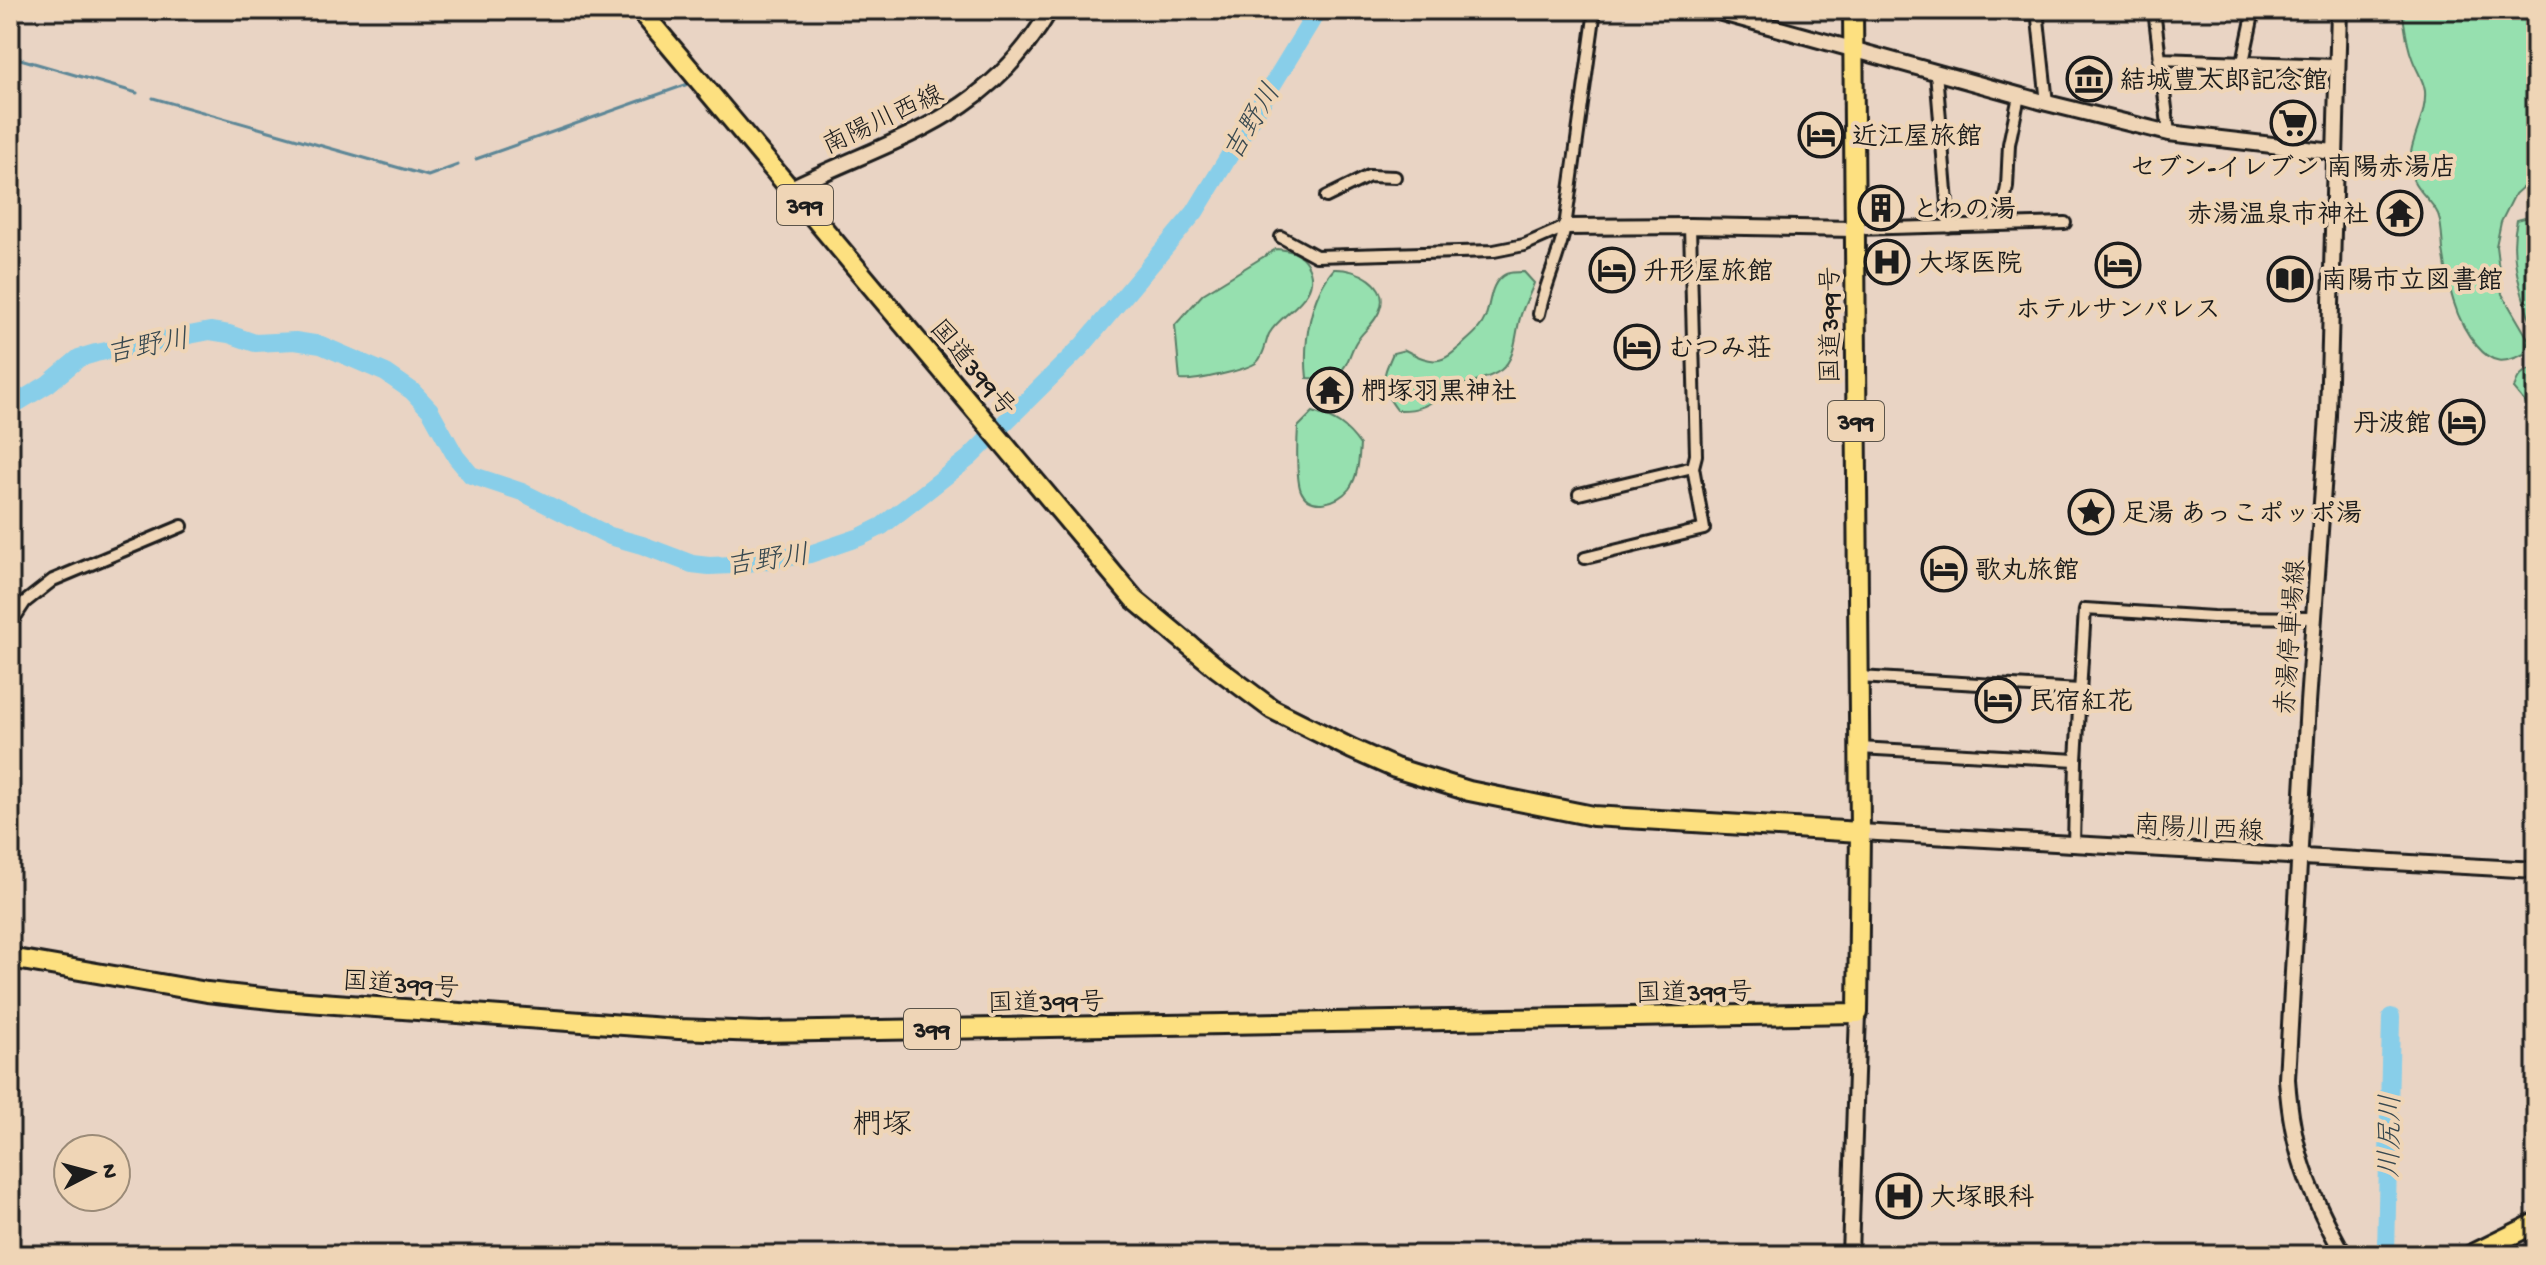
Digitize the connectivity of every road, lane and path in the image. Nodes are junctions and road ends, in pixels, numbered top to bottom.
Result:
1 (640, 10) edge
2 (1050, 10) edge
3 (1595, 10) edge
4 (1711, 10) edge
5 (1853, 10) edge
6 (1941, 10) edge
7 (2154, 10) edge
8 (2254, 10) edge
9 (2339, 10) edge
10 (2038, 12) edge
11 (1854, 48) junction
12 (2159, 59) junction
13 (2243, 62) junction
14 (2336, 65) junction
15 (1936, 72) junction
16 (2019, 96) junction
17 (2047, 103) junction
18 (2169, 133) junction
19 (2333, 152) junction
20 (1395, 177) dead end
21 (791, 188) junction
22 (1326, 197) dead end
23 (2065, 223) dead end
24 (2004, 225) junction
25 (1690, 226) junction
26 (1565, 227) junction
27 (1949, 227) junction
28 (1855, 229) junction
29 (1281, 237) dead end
30 (1539, 314) dead end
31 (1693, 467) junction
32 (1579, 494) dead end
33 (182, 526) dead end
34 (1585, 558) dead end
35 (2314, 618) junction
36 (10, 625) edge
37 (1859, 677) junction
38 (2080, 690) junction
39 (1859, 748) junction
40 (2076, 760) junction
41 (1860, 832) junction
42 (2074, 844) junction
43 (2300, 857) junction
44 (2536, 870) edge
45 (10, 958) edge
46 (1858, 1013) junction
47 (2536, 1223) edge
48 (1850, 1255) edge
49 (2344, 1255) edge
50 (2471, 1255) edge

1 - 21 highway, 国道399号 / 399
2 - 21 main road, 南陽川西線
3 - 26 street
4 - 11 main road
5 - 11 highway, 国道399号 / 399
6 - 10 street
7 - 12 street
8 - 13 street
9 - 14 main road, 赤湯停車場線
10 - 17 street
11 - 15 main road
11 - 28 highway, 国道399号 / 399
12 - 13 street
12 - 18 street
13 - 14 street
14 - 19 main road, 赤湯停車場線
15 - 16 main road
15 - 27 street
16 - 17 main road
16 - 24 street
17 - 18 main road
18 - 19 main road
19 - 35 main road, 赤湯停車場線
20 - 22 street
21 - 41 highway, 国道399号 / 399
23 - 24 street
24 - 27 street
25 - 26 main road
25 - 28 main road
25 - 31 street
26 - 29 street
26 - 30 street
27 - 28 street
28 - 37 highway, 国道399号 / 399
31 - 32 street
31 - 34 street
33 - 36 street
35 - 38 street
35 - 43 main road, 赤湯停車場線
37 - 38 street
37 - 39 highway, 国道399号 / 399
38 - 40 street
39 - 40 street
39 - 41 highway, 国道399号 / 399
40 - 42 street
41 - 42 main road, 南陽川西線
41 - 46 highway, 国道399号 / 399
42 - 43 main road, 南陽川西線
43 - 44 main road, 南陽川西線
43 - 49 main road, 赤湯停車場線
45 - 46 highway, 国道399号 / 399
46 - 48 main road
47 - 50 highway

